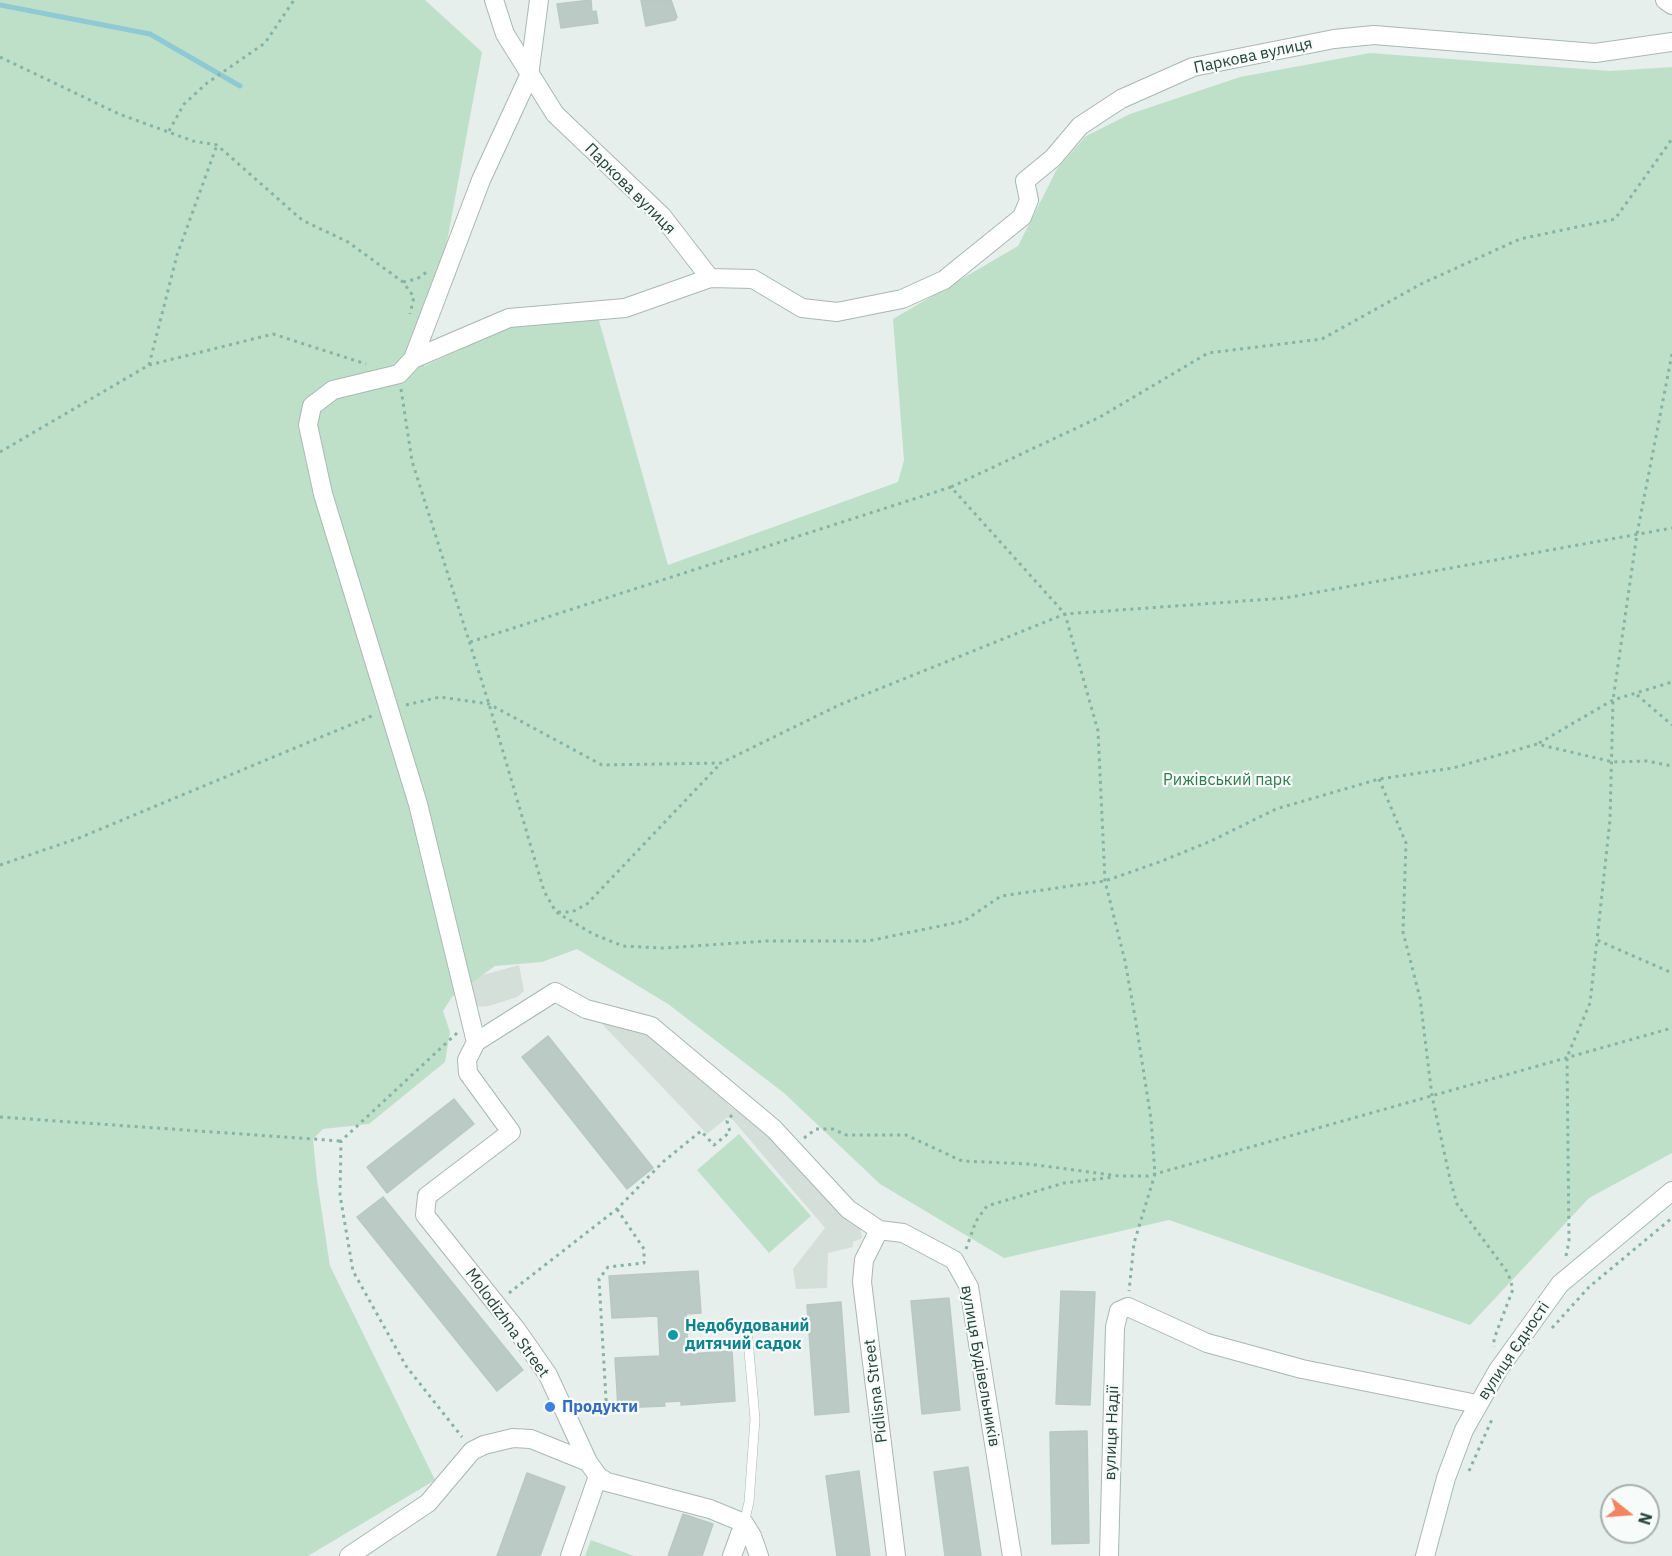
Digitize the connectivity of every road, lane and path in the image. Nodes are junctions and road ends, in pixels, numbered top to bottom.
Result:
1 (294, 0) edge
2 (494, 0) edge
3 (539, 0) edge
4 (1665, 0) edge
5 (1672, 5) edge
6 (1672, 42) edge
7 (0, 57) edge
8 (529, 76) junction
9 (169, 131) junction
10 (1672, 139) edge
11 (217, 145) junction
12 (710, 278) junction
13 (408, 322) dead end
14 (1672, 354) edge
15 (413, 359) junction
16 (368, 364) dead end
17 (148, 365) junction
18 (399, 374) junction
19 (0, 452) edge
20 (951, 487) junction
21 (1672, 528) edge
22 (1637, 534) junction
23 (1065, 614) junction
24 (470, 642) junction
25 (1672, 682) edge
26 (1637, 695) junction
27 (1613, 700) junction
28 (489, 704) junction
29 (389, 709) junction
30 (1672, 725) edge
31 (1537, 744) junction
32 (1612, 762) junction
33 (721, 763) junction
34 (1672, 765) edge
35 (1379, 778) junction
36 (0, 865) edge
37 (1105, 881) junction
38 (556, 912) junction
39 (1597, 940) junction
40 (1672, 974) edge
41 (470, 1020) junction
42 (1672, 1028) edge
43 (476, 1042) junction
44 (1567, 1057) junction
45 (1432, 1096) junction
46 (0, 1117) edge
47 (727, 1121) dead end
48 (341, 1141) junction
49 (789, 1146) junction
50 (1155, 1174) junction
51 (1119, 1176) junction
52 (1672, 1191) edge
53 (617, 1209) junction
54 (1672, 1218) edge
55 (879, 1230) junction
56 (954, 1260) junction
57 (1560, 1284) junction
58 (495, 1304) junction
59 (1123, 1309) junction
60 (747, 1328) dead end
61 (1549, 1331) dead end
62 (1494, 1348) dead end
63 (1477, 1404) junction
64 (1497, 1408) dead end
65 (607, 1416) dead end
66 (472, 1450) junction
67 (593, 1469) junction
68 (1467, 1476) dead end
69 (744, 1523) junction
70 (349, 1556) edge
71 (570, 1556) edge
72 (732, 1556) edge
73 (759, 1556) edge
74 (896, 1556) edge
75 (1012, 1556) edge
76 (1109, 1556) edge
77 (1425, 1556) edge

1 - 9 path
2 - 8 street, Паркова вулиця
3 - 8 street
4 - 5 street
6 - 12 street, Паркова вулиця
7 - 9 path
8 - 12 street, Паркова вулиця
8 - 15 street
9 - 11 path
10 - 20 path
11 - 13 path
11 - 17 path
12 - 15 street
14 - 22 path
15 - 18 street
16 - 17 path
17 - 19 path
18 - 24 path
18 - 29 street
20 - 23 path
20 - 24 path
21 - 22 path
22 - 23 path
22 - 27 path
23 - 33 path
23 - 37 path
24 - 28 path
25 - 26 path
26 - 27 path
26 - 30 path
27 - 31 path
27 - 32 path
28 - 29 path
28 - 33 path
28 - 38 path
29 - 36 path
29 - 41 street
31 - 32 path
31 - 35 path
32 - 34 path
32 - 39 path
33 - 38 path
35 - 37 path
35 - 45 path
37 - 38 path
37 - 50 path
39 - 40 path
39 - 44 path
41 - 43 street
41 - 48 path
42 - 44 path
43 - 49 street
43 - 58 street, Molodizhna Street
44 - 45 path
44 - 57 path
45 - 50 path
45 - 62 path
46 - 48 path
47 - 53 path
48 - 66 path
49 - 51 path
49 - 55 street
50 - 51 path
50 - 59 path
51 - 56 path
52 - 57 street, вулиця Єдності
53 - 58 path
53 - 65 path
54 - 61 path
55 - 56 street
55 - 74 street, Pidlisna Street
56 - 75 street, вулиця Будівельників
57 - 63 street, вулиця Єдності
58 - 67 street, Molodizhna Street
59 - 63 street
59 - 76 street, вулиця Надії
60 - 69 lane
63 - 77 street, вулиця Єдності
64 - 68 path
66 - 67 street
66 - 70 street
67 - 69 street
67 - 71 street
69 - 72 street
69 - 73 street

